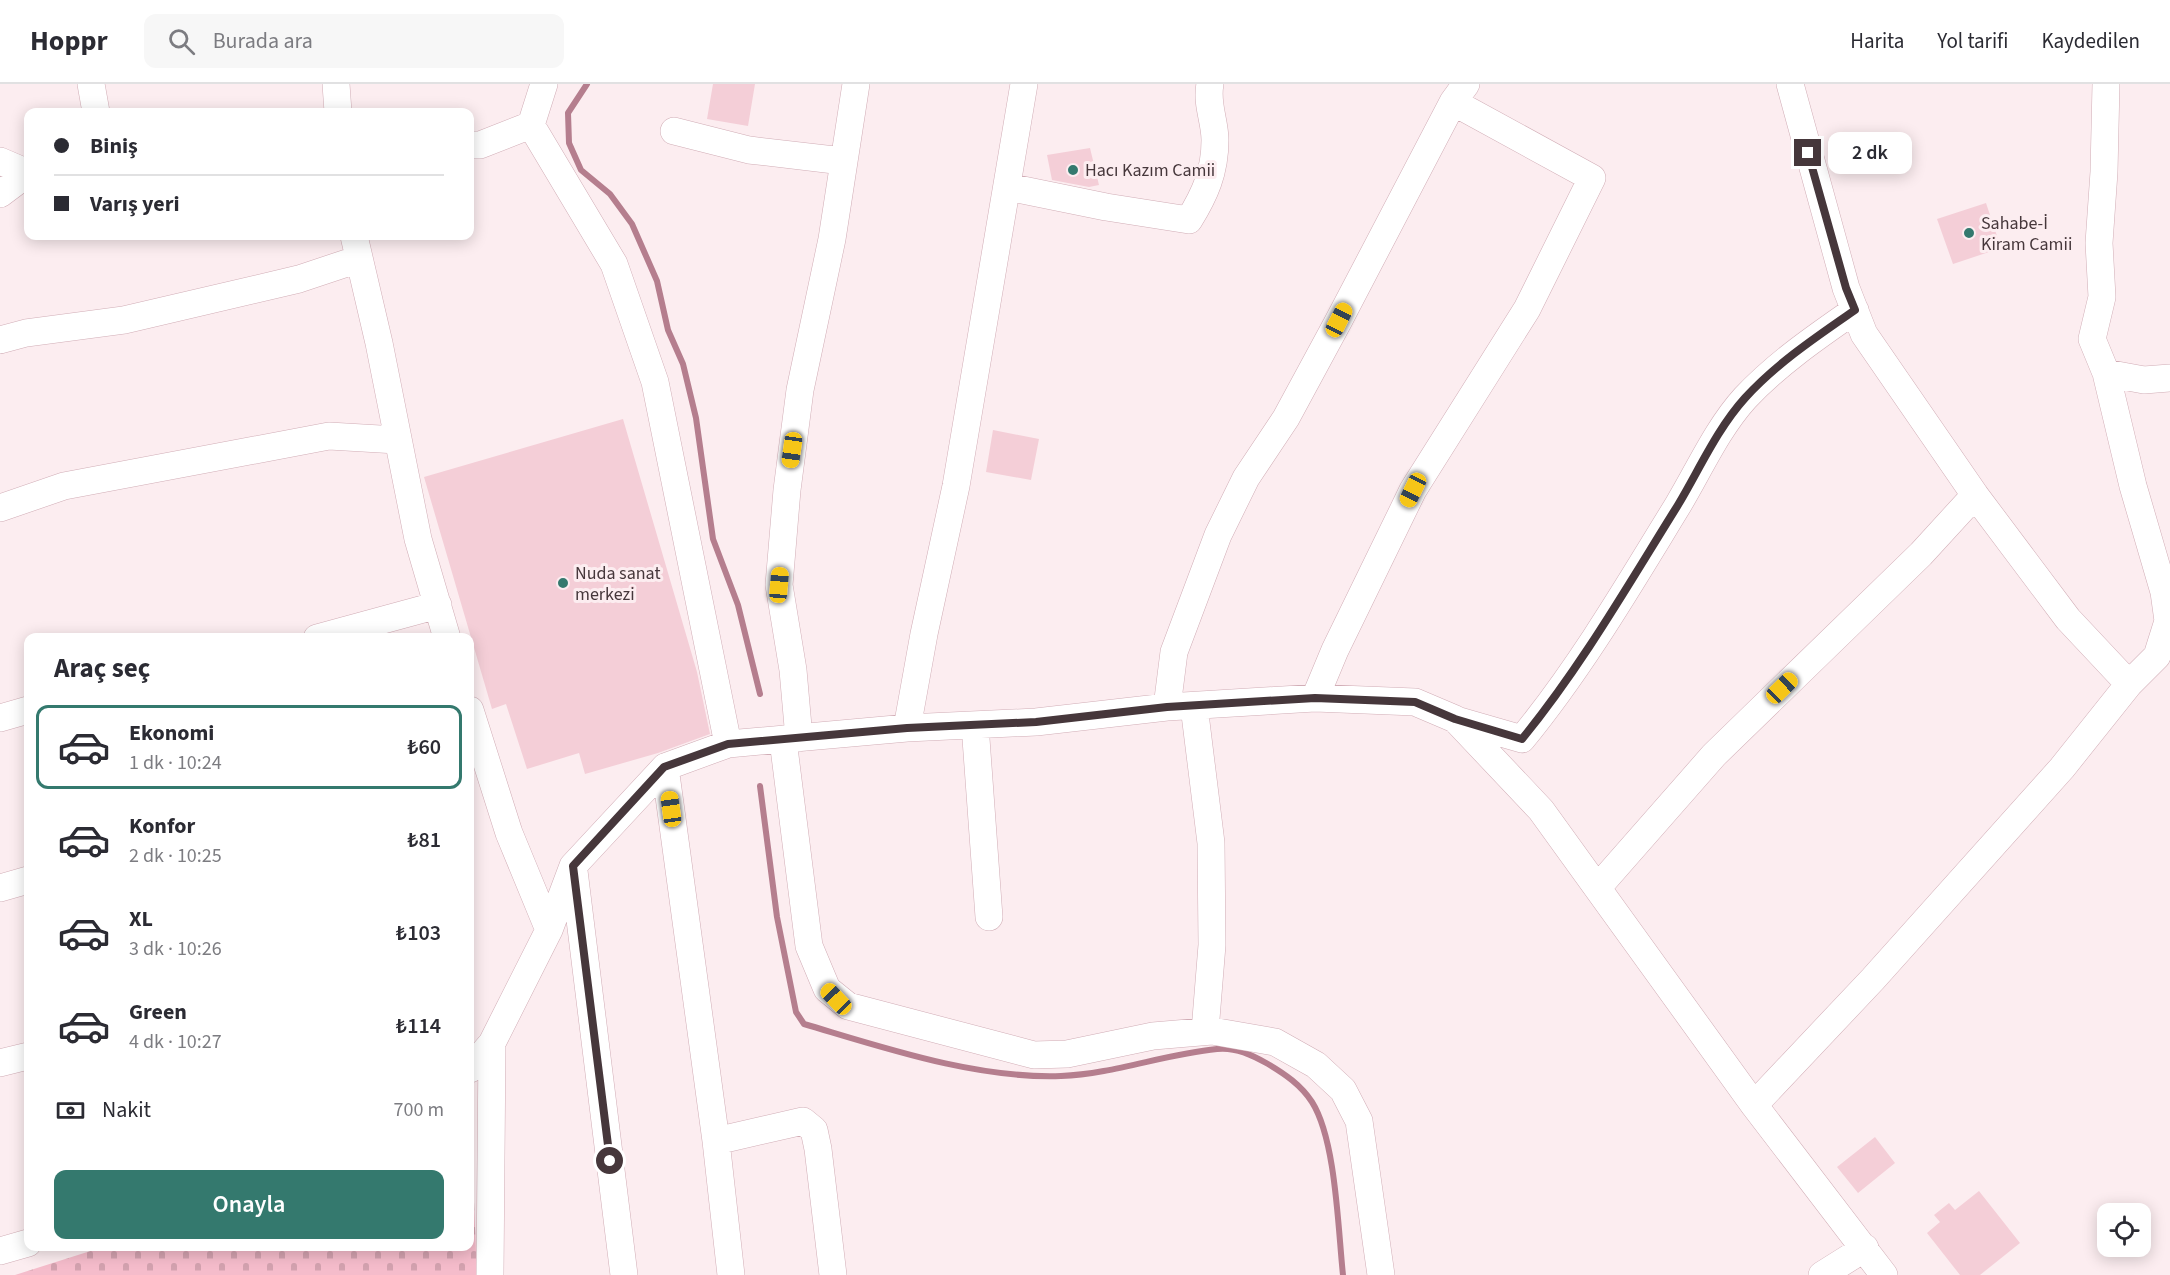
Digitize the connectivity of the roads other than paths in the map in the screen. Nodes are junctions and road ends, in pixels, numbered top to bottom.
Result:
1 (91, 84) edge
2 (336, 84) edge
3 (544, 84) edge
4 (856, 84) edge
5 (1024, 84) edge
6 (1210, 84) edge
7 (1790, 84) edge
8 (2106, 84) edge
9 (1459, 93) edge
10 (95, 108) edge
11 (338, 108) edge
12 (531, 125) junction
13 (674, 132) dead end
14 (474, 145) edge
15 (0, 161) edge
16 (843, 161) junction
17 (24, 171) edge
18 (24, 176) edge
19 (1008, 187) junction
20 (0, 194) edge
21 (356, 247) edge
22 (1855, 310) junction
23 (0, 340) edge
24 (2106, 373) junction
25 (2170, 378) edge
26 (398, 440) junction
27 (1975, 495) junction
28 (0, 508) edge
29 (438, 605) junction
30 (334, 633) edge
31 (446, 633) edge
32 (2129, 684) junction
33 (1315, 698) junction
34 (1180, 706) junction
35 (24, 711) edge
36 (0, 718) edge
37 (1455, 719) junction
38 (975, 725) junction
39 (907, 728) junction
40 (791, 739) junction
41 (475, 743) edge
42 (728, 744) junction
43 (664, 767) junction
44 (573, 866) junction
45 (24, 881) edge
46 (1599, 886) junction
47 (0, 888) edge
48 (989, 917) dead end
49 (549, 930) junction
50 (1204, 1031) junction
51 (492, 1042) junction
52 (24, 1057) edge
53 (0, 1064) edge
54 (474, 1064) edge
55 (1754, 1105) junction
56 (716, 1141) junction
57 (24, 1244) edge
58 (1865, 1248) junction
59 (0, 1251) edge
60 (490, 1275) edge
61 (624, 1275) edge
62 (731, 1275) edge
63 (833, 1275) edge
64 (1381, 1275) edge
65 (1822, 1275) edge
66 (1884, 1275) edge

1 - 10 street
2 - 11 street
3 - 12 street
4 - 16 street
5 - 19 street
6 - 19 street
7 - 22 street
8 - 24 street
9 - 33 street
9 - 34 street
12 - 14 street
12 - 42 street
13 - 16 street
15 - 17 street
16 - 40 street
18 - 20 street
19 - 39 street
21 - 23 street
21 - 26 street
22 - 27 street
22 - 37 street
24 - 25 street
24 - 32 street
26 - 28 street
26 - 29 street
27 - 32 street
27 - 46 street
29 - 30 street
29 - 31 street
32 - 55 street
33 - 34 street
33 - 37 street
34 - 38 street
34 - 50 street
35 - 36 street
37 - 46 street
38 - 39 street
38 - 48 street
39 - 40 street
40 - 42 street
40 - 50 street
41 - 49 street
42 - 43 street
43 - 44 street
43 - 56 street
44 - 49 street
44 - 61 street
45 - 47 street
46 - 55 street
49 - 51 street
50 - 64 street
51 - 54 street
51 - 60 street
52 - 53 street
55 - 58 street
56 - 62 street
56 - 63 street
57 - 59 street
58 - 65 street
58 - 66 street

